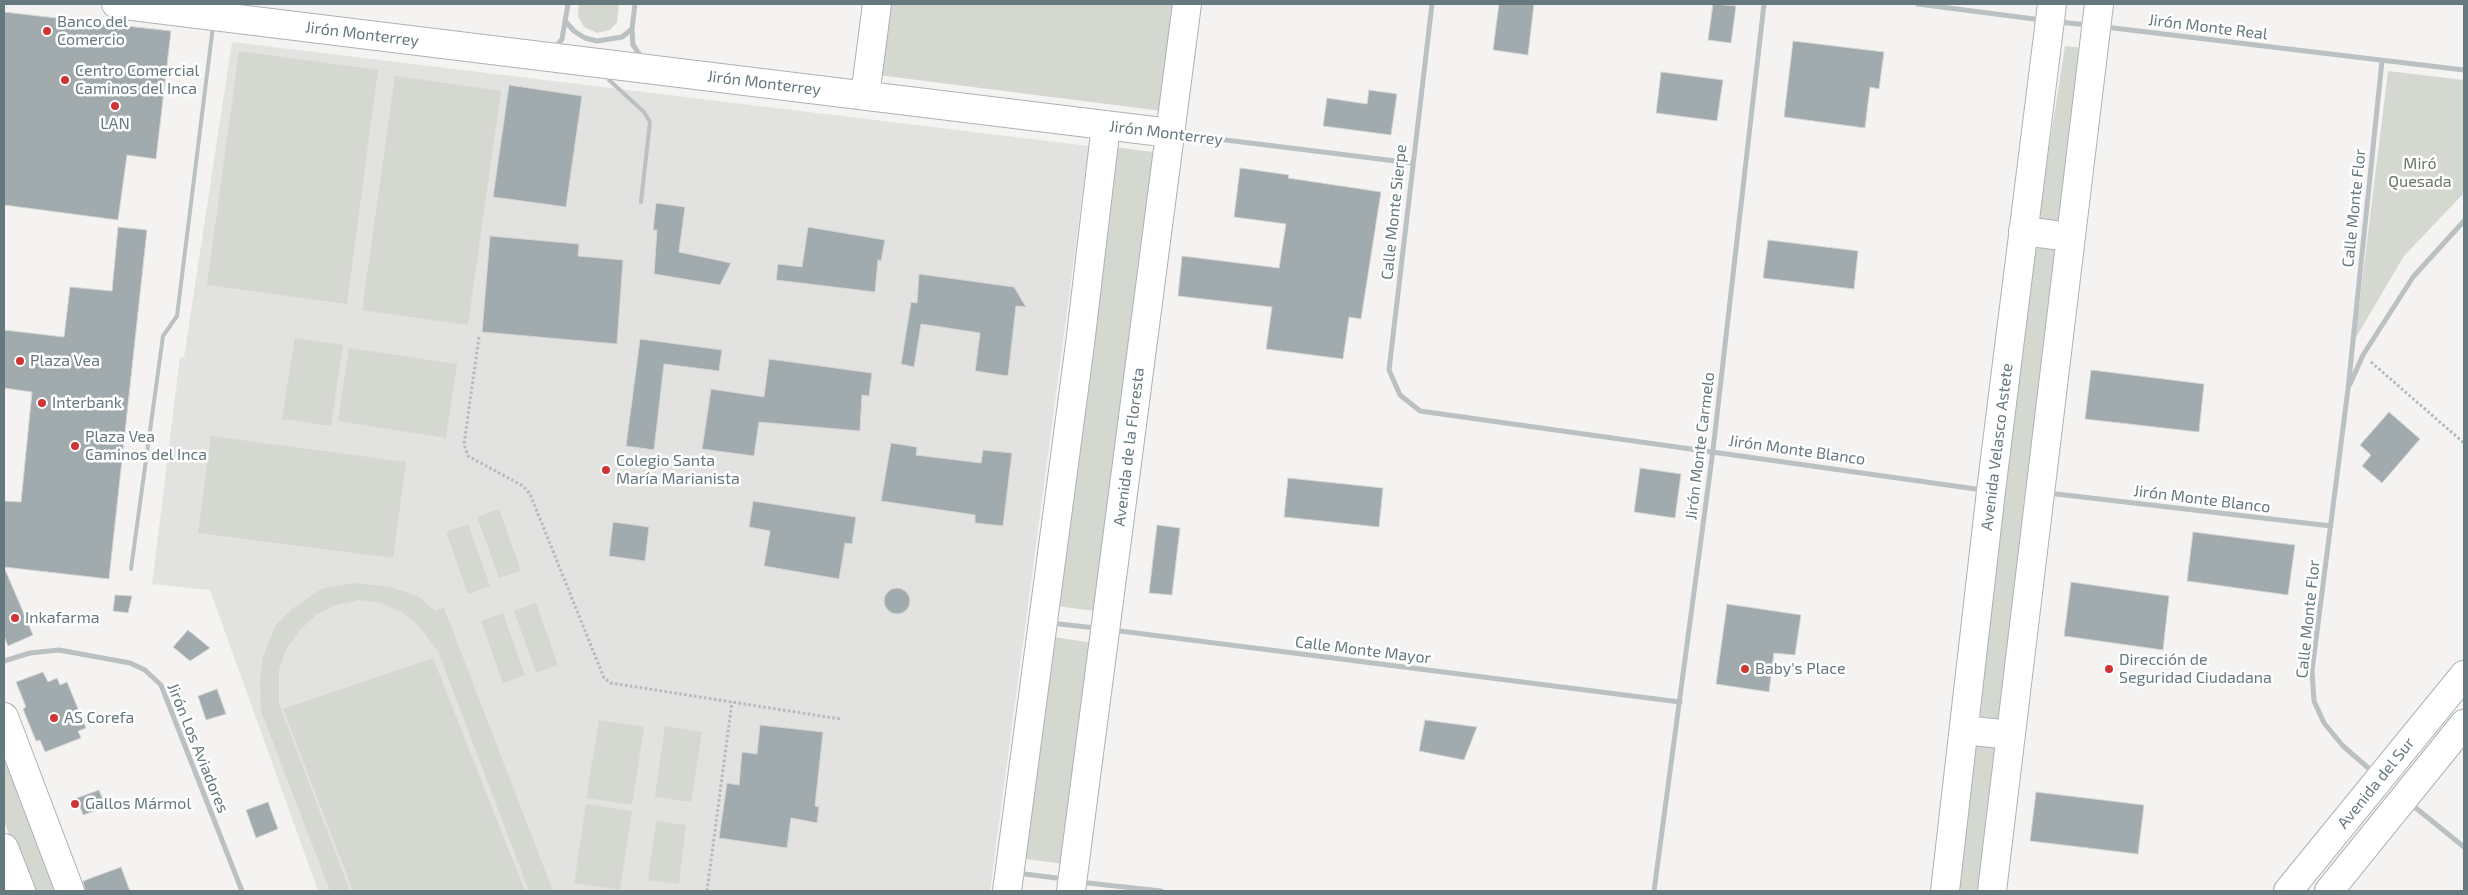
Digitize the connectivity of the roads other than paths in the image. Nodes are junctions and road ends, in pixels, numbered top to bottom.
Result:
1 (116, 4) edge
2 (568, 4) edge
3 (635, 4) edge
4 (877, 4) edge
5 (1187, 4) edge
6 (1432, 4) edge
7 (1764, 4) edge
8 (1918, 4) edge
9 (2051, 12) edge
10 (228, 15) junction
11 (2098, 15) edge
12 (566, 22) junction
13 (632, 29) junction
14 (542, 56) junction
15 (2382, 60) junction
16 (610, 66) junction
17 (2464, 70) edge
18 (661, 71) junction
19 (865, 96) junction
20 (1106, 125) junction
21 (1170, 133) junction
22 (1412, 163) junction
23 (641, 202) dead end
24 (2464, 221) edge
25 (2023, 231) junction
26 (2071, 237) junction
27 (2348, 388) junction
28 (1420, 411) joint
29 (1713, 450) junction
30 (1991, 491) junction
31 (2040, 492) junction
32 (2331, 526) junction
33 (131, 569) dead end
34 (1042, 622) junction
35 (1105, 630) junction
36 (4, 661) edge
37 (2464, 675) edge
38 (1680, 702) junction
39 (4, 717) edge
40 (2464, 724) edge
41 (1964, 730) junction
42 (2012, 735) junction
43 (2392, 789) junction
44 (2464, 847) edge
45 (4, 848) edge
46 (1008, 882) edge
47 (1072, 886) edge
48 (21, 891) edge
49 (70, 891) edge
50 (242, 891) edge
51 (1161, 891) edge
52 (1654, 891) edge
53 (1945, 891) edge
54 (1992, 891) edge
55 (2288, 891) edge
56 (2329, 891) edge

1 - 10 street, Jirón Monterrey
2 - 12 street
3 - 13 street
4 - 19 street
5 - 21 street, Avenida de la Floresta
6 - 22 street, Calle Monte Sierpe
7 - 29 street, Jirón Monte Carmelo
8 - 9 street, Jirón Monte Real
9 - 11 street, Jirón Monte Real
9 - 25 street, Avenida Velasco Astete
10 - 14 street, Jirón Monterrey
10 - 33 lane
11 - 15 street, Jirón Monte Real
11 - 26 street
12 - 13 street
12 - 14 street
13 - 18 street
14 - 16 street, Jirón Monterrey
15 - 17 street, Jirón Monte Real
15 - 27 street, Calle Monte Flor
16 - 18 street, Jirón Monterrey
16 - 23 lane
18 - 19 street, Jirón Monterrey
19 - 20 street, Jirón Monterrey
20 - 21 street, Jirón Monterrey
20 - 34 street
21 - 22 street, Jirón Monterrey
21 - 35 street, Avenida de la Floresta
22 - 28 street, Calle Monte Sierpe
24 - 27 street, Calle Monte Flor
25 - 26 street
25 - 30 street, Avenida Velasco Astete
26 - 31 street
27 - 32 street, Calle Monte Flor
28 - 29 street, Jirón Monte Blanco
29 - 30 street, Jirón Monte Blanco
29 - 38 street, Jirón Monte Carmelo
30 - 41 street, Avenida Velasco Astete
31 - 32 street, Jirón Monte Blanco
31 - 42 street
32 - 43 street, Calle Monte Flor
34 - 35 street, Calle Monte Mayor
34 - 46 street
35 - 38 street, Calle Monte Mayor
35 - 47 street, Avenida de la Floresta
36 - 50 street, Jirón Los Aviadores
37 - 43 street, Avenida del Sur
38 - 52 street, Jirón Monte Carmelo
39 - 49 street
40 - 43 street, Avenida del Sur
41 - 42 street
41 - 53 street, Avenida Velasco Astete
42 - 54 street
43 - 44 street, Calle Monte Flor
43 - 55 street, Avenida del Sur
43 - 56 street, Avenida del Sur
45 - 48 street
46 - 47 street
47 - 51 street

